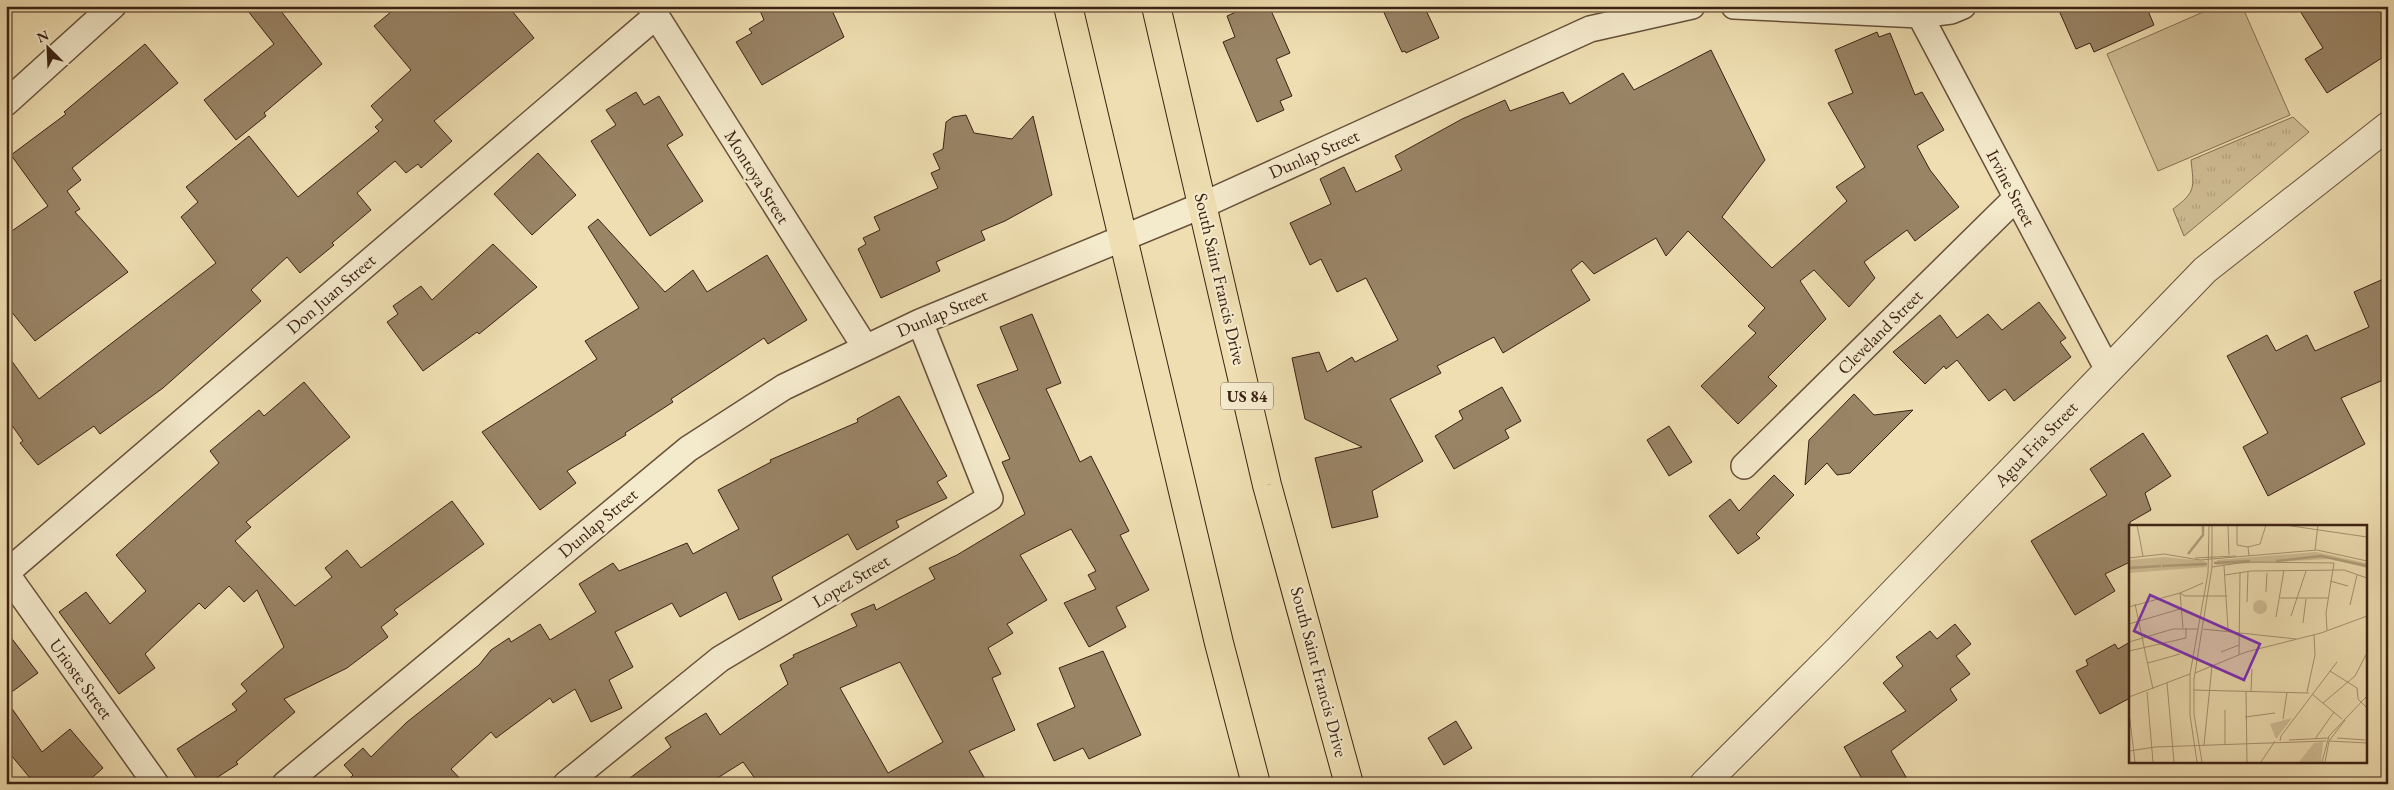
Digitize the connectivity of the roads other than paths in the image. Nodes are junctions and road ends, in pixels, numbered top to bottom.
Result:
1 (113, 6) edge
2 (1068, 6) edge
3 (1156, 6) edge
4 (1692, 6) edge
5 (1734, 6) edge
6 (1963, 6) edge
7 (653, 11) edge
8 (1917, 11) edge
9 (6, 103) edge
10 (2388, 126) edge
11 (2016, 198) junction
12 (1204, 205) junction
13 (1122, 238) junction
14 (920, 322) junction
15 (865, 347) junction
16 (2108, 370) junction
17 (1744, 466) dead end
18 (6, 573) edge
19 (156, 784) edge
20 (285, 784) edge
21 (566, 784) edge
22 (1256, 784) edge
23 (1349, 784) edge
24 (1704, 784) edge

1 - 9 street
2 - 13 highway
3 - 12 highway, South Saint Francis Drive / US 84
4 - 12 street, Dunlap Street
5 - 8 street
6 - 8 street
7 - 15 street, Montoya Street
7 - 18 street, Don Juan Street
8 - 11 street, Irvine Street
10 - 16 street, Agua Fria Street
11 - 16 street, Irvine Street
11 - 17 street, Cleveland Street
12 - 13 street, Dunlap Street
12 - 23 highway, South Saint Francis Drive / US 84
13 - 14 street, Dunlap Street
13 - 22 highway
14 - 15 street, Dunlap Street
14 - 21 street, Lopez Street
15 - 20 street, Dunlap Street
16 - 24 street, Agua Fria Street
18 - 19 street, Urioste Street

